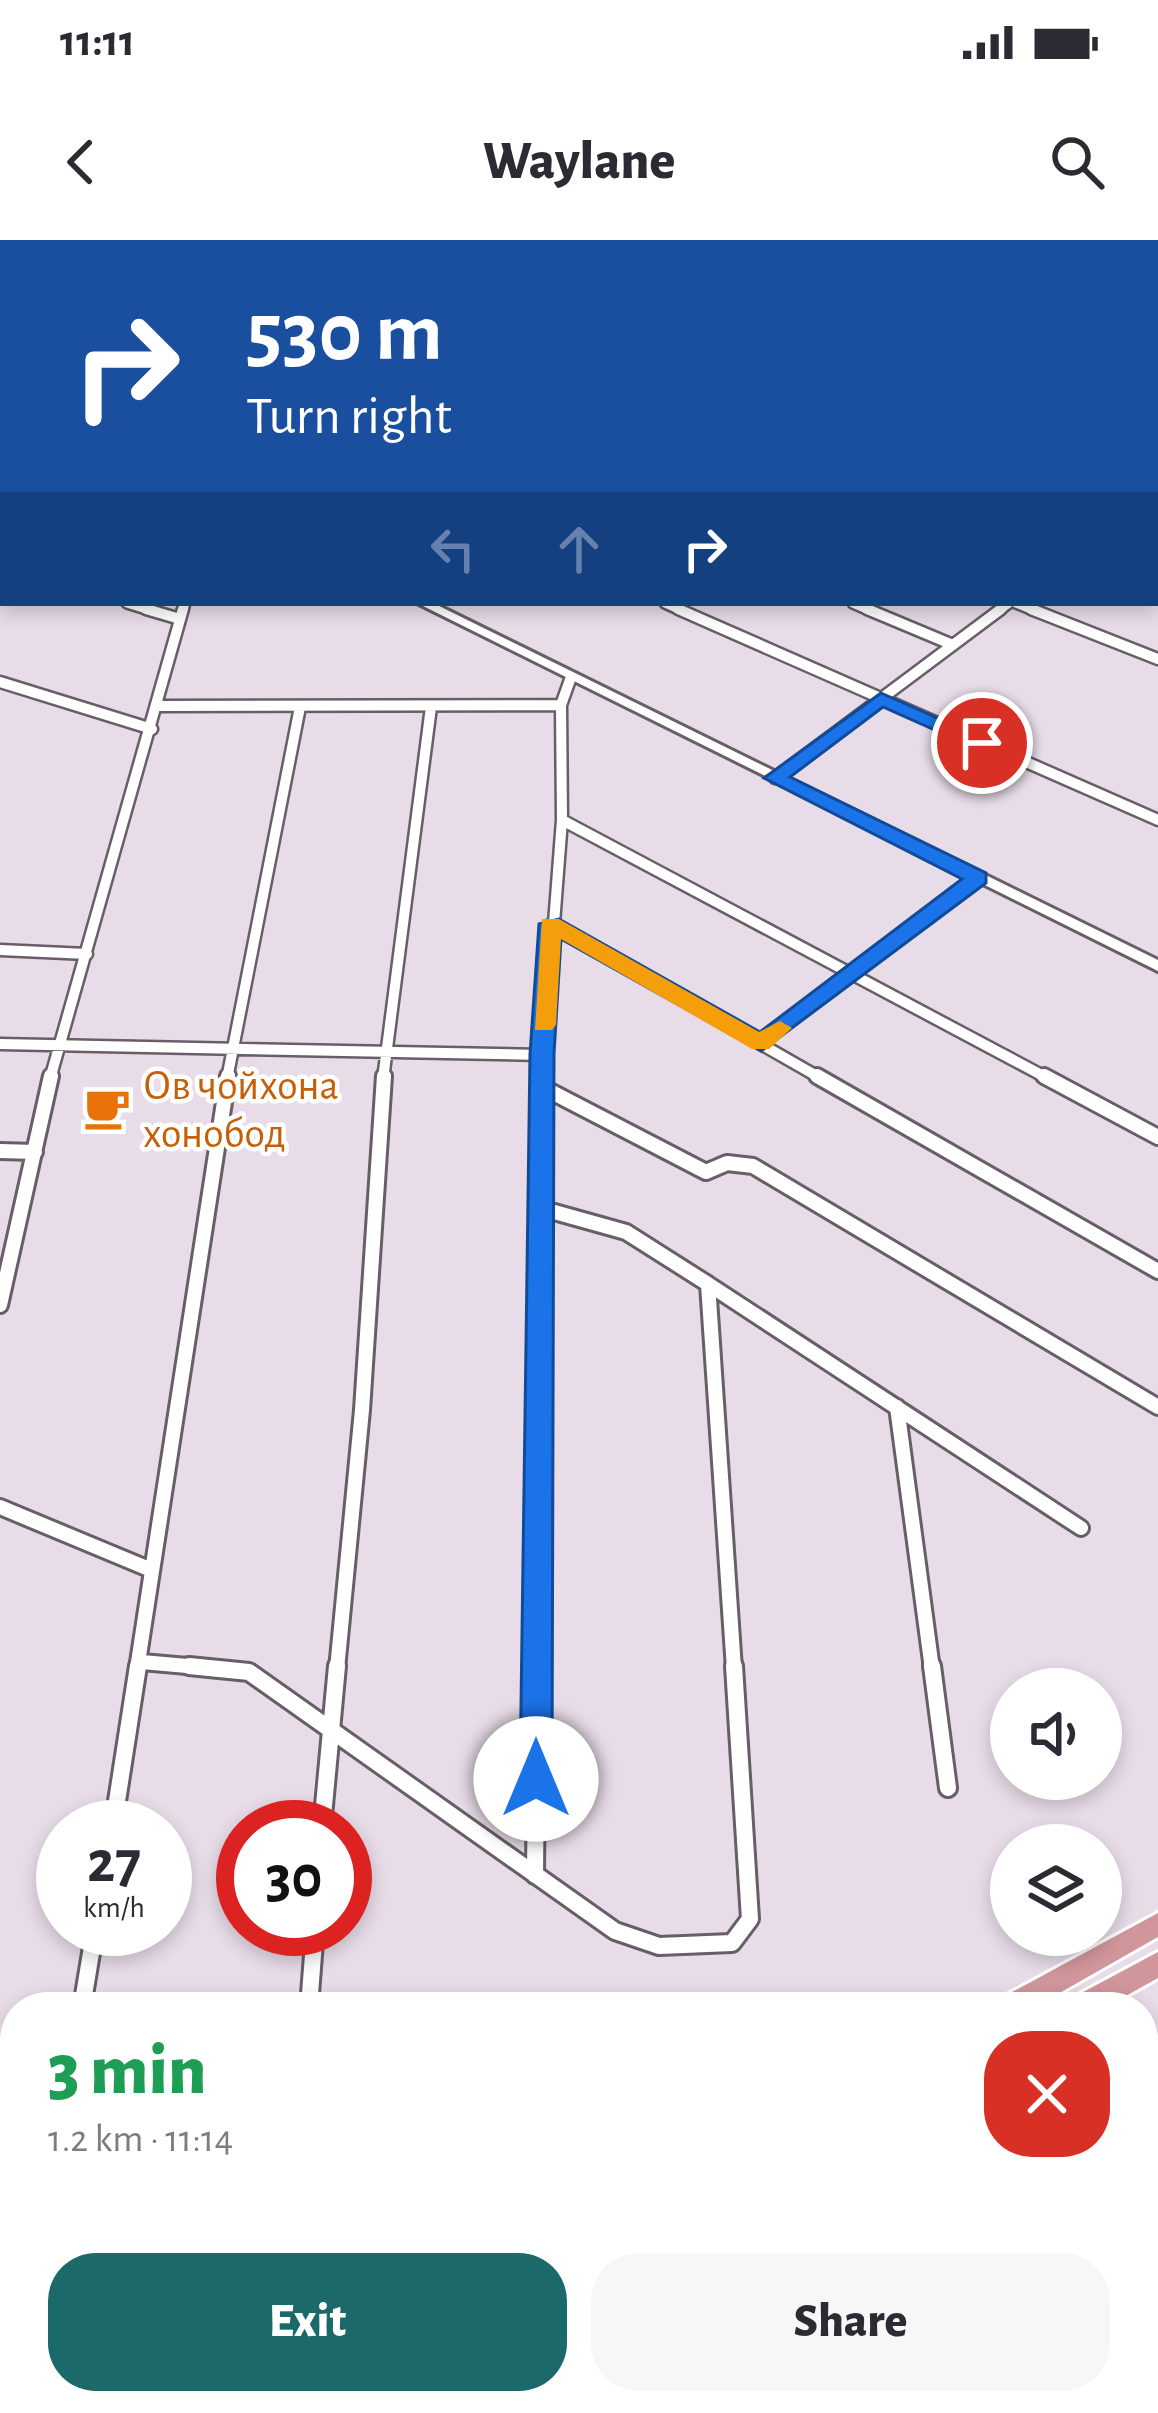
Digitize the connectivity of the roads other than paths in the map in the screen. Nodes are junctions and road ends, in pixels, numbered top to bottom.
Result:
1 (137, 606) edge
2 (184, 606) edge
3 (429, 606) edge
4 (672, 606) edge
5 (860, 606) edge
6 (1009, 606) edge
7 (1021, 606) edge
8 (180, 619) junction
9 (952, 645) junction
10 (1158, 659) edge
11 (571, 677) junction
12 (0, 682) edge
13 (881, 699) junction
14 (561, 705) junction
15 (158, 706) junction
16 (300, 707) junction
17 (430, 707) junction
18 (152, 729) junction
19 (775, 778) junction
20 (562, 820) junction
21 (1158, 820) edge
22 (978, 878) junction
23 (550, 924) junction
24 (0, 950) edge
25 (87, 954) junction
26 (1158, 966) edge
27 (853, 972) junction
28 (761, 1043) junction
29 (0, 1044) edge
30 (57, 1047) junction
31 (232, 1048) junction
32 (542, 1054) junction
33 (385, 1055) junction
34 (542, 1088) junction
35 (1158, 1137) edge
36 (0, 1151) edge
37 (34, 1152) junction
38 (540, 1208) junction
39 (5, 1264) edge
40 (1158, 1271) edge
41 (708, 1284) junction
42 (0, 1305) edge
43 (897, 1407) junction
44 (1158, 1407) edge
45 (0, 1507) edge
46 (1081, 1528) dead end
47 (149, 1569) junction
48 (142, 1662) junction
49 (330, 1730) junction
50 (948, 1788) dead end
51 (118, 1800) edge
52 (324, 1800) edge
53 (535, 1875) junction
54 (1158, 1924) edge
55 (90, 1956) edge
56 (313, 1956) edge
57 (1158, 1964) edge
58 (84, 1992) edge
59 (310, 1992) edge
60 (1037, 1992) edge
61 (1109, 1992) edge

1 - 8 street
2 - 8 street
3 - 11 main road
4 - 13 street
5 - 9 street
6 - 9 street
7 - 10 street
8 - 15 street
9 - 13 street
11 - 14 street
11 - 19 main road
12 - 18 street
13 - 19 street
13 - 21 street
14 - 17 street
14 - 20 street
15 - 16 street
15 - 18 street
16 - 17 street
16 - 31 street
17 - 33 street
18 - 25 street
19 - 22 main road
20 - 23 street
20 - 27 street
22 - 26 main road
22 - 27 street
23 - 28 street
23 - 32 street
24 - 25 street
25 - 30 street
27 - 28 street
27 - 35 street
28 - 40 street
29 - 30 street
30 - 31 street
30 - 37 street
31 - 33 street
31 - 47 street
32 - 33 street
32 - 34 street
33 - 49 street
34 - 38 street
34 - 44 street
36 - 37 street
37 - 39 street
38 - 41 street
38 - 53 street
39 - 42 street
41 - 43 street
41 - 53 street
43 - 46 street
43 - 50 street
45 - 47 street
47 - 48 street
48 - 49 street
48 - 51 street
49 - 52 street
49 - 53 street
54 - 60 highway
55 - 58 street
56 - 59 street
57 - 61 highway

